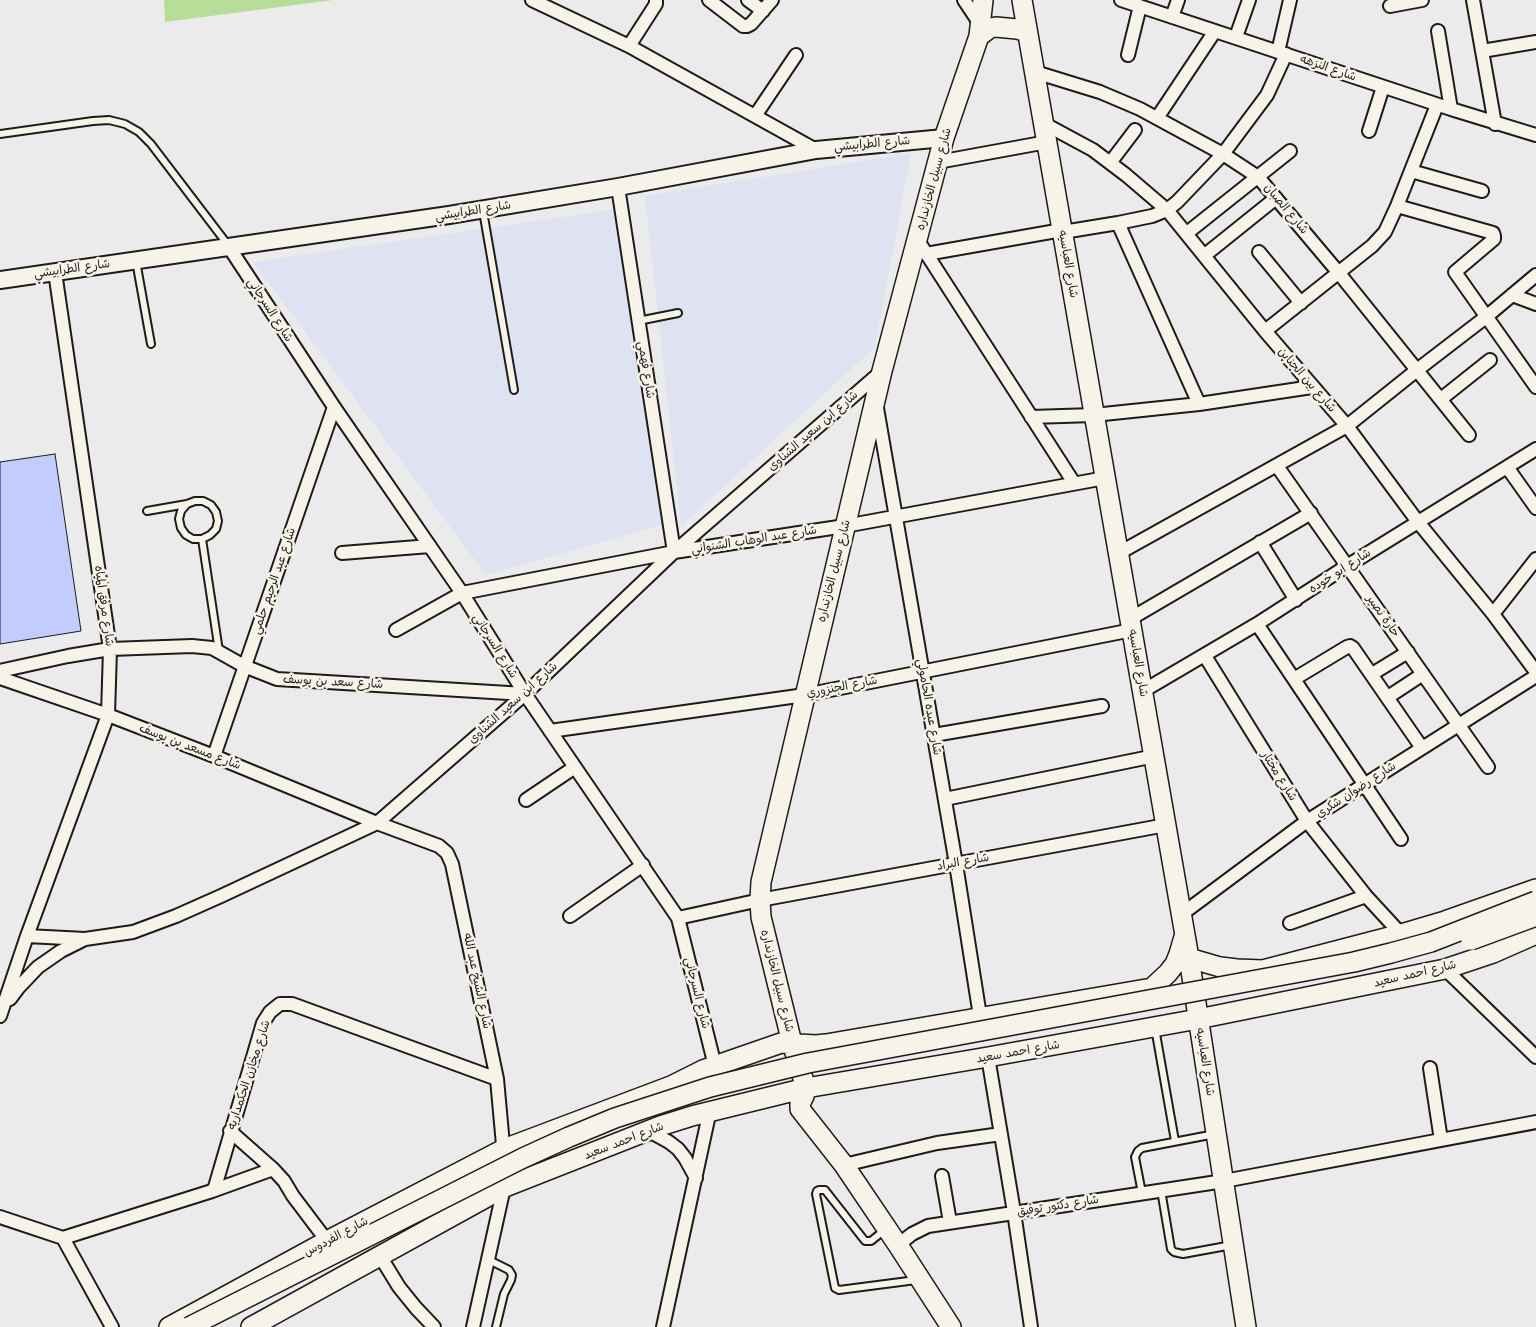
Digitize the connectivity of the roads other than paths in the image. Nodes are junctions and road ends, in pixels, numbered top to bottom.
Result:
1 (532, 0) edge
2 (656, 0) edge
3 (709, 0) edge
4 (748, 0) edge
5 (772, 0) edge
6 (964, 0) edge
7 (983, 0) edge
8 (1022, 0) edge
9 (1121, 0) edge
10 (1178, 0) edge
11 (1249, 0) edge
12 (1290, 0) edge
13 (1422, 0) edge
14 (1473, 0) edge
15 (1140, 6) junction
16 (1390, 6) dead end
17 (763, 11) junction
18 (1172, 17) junction
19 (980, 30) junction
20 (1215, 30) junction
21 (1438, 31) dead end
22 (1027, 32) junction
23 (1236, 37) junction
24 (1536, 42) edge
25 (629, 46) junction
26 (1482, 51) junction
27 (1282, 53) junction
28 (796, 55) dead end
29 (1128, 55) dead end
30 (1035, 72) junction
31 (1383, 87) junction
32 (1438, 105) junction
33 (1451, 109) junction
34 (755, 116) junction
35 (1157, 118) junction
36 (1044, 123) junction
37 (1495, 124) junction
38 (1135, 130) dead end
39 (1369, 131) dead end
40 (0, 134) edge
41 (1536, 135) edge
42 (944, 138) junction
43 (1047, 142) junction
44 (816, 150) junction
45 (1290, 151) dead end
46 (1224, 154) junction
47 (938, 162) junction
48 (1110, 163) junction
49 (1411, 171) junction
50 (1258, 177) junction
51 (618, 187) junction
52 (1482, 191) dead end
53 (1276, 198) junction
54 (1397, 206) junction
55 (483, 210) junction
56 (1167, 210) junction
57 (1118, 223) junction
58 (1062, 231) junction
59 (1187, 233) junction
60 (229, 247) junction
61 (922, 247) junction
62 (1259, 252) dead end
63 (1205, 255) junction
64 (136, 260) junction
65 (55, 272) junction
66 (1338, 272) junction
67 (1536, 275) edge
68 (0, 280) edge
69 (1512, 294) junction
70 (1300, 303) junction
71 (1536, 304) edge
72 (678, 313) dead end
73 (1486, 317) junction
74 (638, 321) junction
75 (1265, 332) junction
76 (151, 344) dead end
77 (1490, 360) dead end
78 (1417, 370) junction
79 (882, 371) junction
80 (1536, 386) edge
81 (1312, 387) junction
82 (514, 390) dead end
83 (875, 399) junction
84 (1440, 399) junction
85 (1199, 404) junction
86 (334, 407) junction
87 (1094, 415) junction
88 (1031, 417) junction
89 (1347, 426) junction
90 (1469, 435) dead end
91 (1536, 449) edge
92 (1277, 466) junction
93 (1507, 467) junction
94 (1106, 478) junction
95 (1074, 483) junction
96 (187, 504) junction
97 (1536, 508) edge
98 (147, 512) dead end
99 (1311, 513) junction
100 (896, 516) junction
101 (1418, 522) junction
102 (845, 526) junction
103 (202, 539) junction
104 (1260, 542) junction
105 (430, 546) junction
106 (674, 552) junction
107 (342, 553) dead end
108 (1119, 554) junction
109 (1536, 559) edge
110 (1348, 566) junction
111 (462, 593) junction
112 (1296, 600) junction
113 (1493, 614) junction
114 (1131, 624) junction
115 (1257, 624) junction
116 (396, 630) dead end
117 (110, 648) junction
118 (220, 652) junction
119 (1408, 652) junction
120 (1205, 656) junction
121 (244, 666) junction
122 (0, 671) edge
123 (923, 672) junction
124 (1372, 674) junction
125 (1423, 674) junction
126 (1536, 674) edge
127 (0, 678) edge
128 (1294, 679) junction
129 (1143, 691) junction
130 (525, 694) junction
131 (805, 695) junction
132 (1388, 697) junction
133 (1102, 706) dead end
134 (108, 716) junction
135 (1458, 725) junction
136 (550, 731) junction
137 (934, 735) junction
138 (1422, 748) junction
139 (214, 756) junction
140 (1145, 758) dead end
141 (575, 767) junction
142 (1488, 767) dead end
143 (1365, 784) junction
144 (945, 799) junction
145 (526, 800) dead end
146 (1307, 821) junction
147 (377, 823) junction
148 (1166, 825) junction
149 (1401, 839) dead end
150 (956, 864) junction
151 (643, 865) junction
152 (1536, 889) edge
153 (1366, 896) junction
154 (760, 900) junction
155 (1536, 901) edge
156 (1182, 914) junction
157 (570, 916) dead end
158 (1536, 916) edge
159 (678, 918) junction
160 (1290, 923) dead end
161 (1185, 933) junction
162 (1401, 934) junction
163 (1536, 934) edge
164 (27, 936) junction
165 (85, 939) junction
166 (1189, 958) junction
167 (1276, 966) junction
168 (1445, 969) junction
169 (1292, 1000) junction
170 (1, 1012) edge
171 (980, 1016) junction
172 (1198, 1019) junction
173 (1154, 1026) junction
174 (792, 1043) junction
175 (1536, 1057) edge
176 (988, 1058) junction
177 (716, 1066) junction
178 (1430, 1068) dead end
179 (497, 1079) junction
180 (806, 1088) junction
181 (710, 1110) junction
182 (1536, 1122) edge
183 (230, 1131) junction
184 (649, 1131) junction
185 (1001, 1134) junction
186 (1216, 1134) junction
187 (1441, 1140) junction
188 (1174, 1141) junction
189 (504, 1149) junction
190 (844, 1165) junction
191 (273, 1169) junction
192 (942, 1176) dead end
193 (696, 1178) junction
194 (1224, 1181) junction
195 (505, 1187) junction
196 (1161, 1190) junction
197 (212, 1191) junction
198 (1142, 1193) junction
199 (1014, 1212) junction
200 (0, 1218) edge
201 (950, 1222) junction
202 (887, 1229) junction
203 (63, 1238) junction
204 (327, 1241) junction
205 (1234, 1244) junction
206 (898, 1246) junction
207 (380, 1256) junction
208 (489, 1260) junction
209 (920, 1279) junction
210 (112, 1327) edge
211 (169, 1327) edge
212 (189, 1327) edge
213 (203, 1327) edge
214 (252, 1327) edge
215 (434, 1327) edge
216 (473, 1327) edge
217 (496, 1327) edge
218 (663, 1327) edge
219 (951, 1327) edge
220 (1031, 1327) edge
221 (1246, 1327) edge

1 - 25 street
2 - 25 street
3 - 17 street
4 - 17 street
5 - 17 street
6 - 19 street
7 - 19 main road, شارع سبيل الخازنداره
8 - 22 main road, شارع العباسيه
9 - 15 street, شارع النزهه
10 - 18 street
11 - 23 street
12 - 27 street
13 - 16 street
14 - 26 street
15 - 18 street, شارع النزهه
15 - 29 street
18 - 20 street, شارع النزهه
19 - 22 main road
19 - 42 main road, شارع سبيل الخازنداره
20 - 23 street, شارع النزهه
20 - 35 street
21 - 33 street
22 - 30 main road, شارع العباسيه
23 - 27 street, شارع النزهه
24 - 26 street
25 - 34 street
26 - 37 street
27 - 31 street, شارع النزهه
27 - 46 street
28 - 34 street
30 - 35 street, شارع الصبان
30 - 36 main road, شارع العباسيه
31 - 32 street, شارع النزهه
31 - 39 street
32 - 33 street, شارع النزهه
32 - 49 street
33 - 37 street, شارع النزهه
34 - 44 street
35 - 46 street, شارع الصبان
36 - 43 main road, شارع العباسيه
36 - 48 street, شارع بين الجناين
37 - 41 street, شارع النزهه
38 - 48 street
40 - 60 lane
42 - 44 street, شارع الطرابيشي
42 - 47 main road, شارع سبيل الخازنداره
43 - 47 street
43 - 58 main road, شارع العباسيه
44 - 51 street, شارع الطرابيشي
45 - 50 street
46 - 50 street, شارع الصبان
46 - 56 street
47 - 61 main road, شارع سبيل الخازنداره
48 - 56 street, شارع بين الجناين
49 - 52 street
49 - 54 street
50 - 53 street, شارع الصبان
50 - 59 street
51 - 55 street, شارع الطرابيشي
51 - 74 street, شارع فهمي
53 - 63 street
53 - 66 street, شارع الصبان
54 - 66 street
54 - 73 street
55 - 60 street, شارع الطرابيشي
55 - 82 lane
56 - 57 street
56 - 59 street, شارع بين الجناين
57 - 58 street
57 - 85 street
58 - 61 street
58 - 87 main road, شارع العباسيه
59 - 63 street, شارع بين الجناين
60 - 64 street, شارع الطرابيشي
60 - 86 street, شارع السرجاني
61 - 79 main road, شارع سبيل الخازنداره
61 - 88 street
62 - 70 street
63 - 75 street, شارع بين الجناين
64 - 65 street, شارع الطرابيشي
64 - 76 lane
65 - 68 street, شارع الطرابيشي
65 - 117 street, شارع مرفق المياه
66 - 70 street
66 - 78 street, شارع الصبان
67 - 69 street
69 - 71 street
69 - 73 street
70 - 75 street
72 - 74 lane
73 - 78 street
73 - 80 street
74 - 106 street, شارع فهمي
75 - 81 street, شارع بين الجناين
77 - 84 street
78 - 84 street, شارع الصبان
78 - 89 street
79 - 83 main road, شارع سبيل الخازنداره
79 - 106 street, شارع ابن سعيد الشناوى
81 - 85 street
81 - 89 street, شارع بين الجناين
83 - 100 street, شارع عبده الحامولي
83 - 102 main road, شارع سبيل الخازنداره
84 - 90 street, شارع الصبان
85 - 87 street
86 - 105 street, شارع السرجاني
86 - 121 street, شارع عبد الرحيم حلمي
87 - 88 street
87 - 94 main road, شارع العباسيه
88 - 95 street
89 - 92 street
89 - 101 street, شارع بين الجناين
91 - 93 street, شارع ابو خوده
92 - 99 street, حارة نصير
92 - 108 street
93 - 97 street
93 - 101 street, شارع ابو خوده
94 - 95 street, شارع عبد الوهاب الشنواني
94 - 108 main road, شارع العباسيه
95 - 100 street, شارع عبد الوهاب الشنواني
96 - 98 lane
96 - 103 lane
96 - 103 lane
99 - 104 street, شارع الجنزوري
99 - 110 street, حارة نصير
100 - 102 street, شارع عبد الوهاب الشنواني
100 - 123 street, شارع عبده الحامولي
101 - 110 street, شارع ابو خوده
101 - 113 street, شارع بين الجناين
102 - 106 street, شارع عبد الوهاب الشنواني
102 - 131 main road, شارع سبيل الخازنداره
103 - 118 lane
104 - 112 street
104 - 114 street, شارع الجنزوري
105 - 107 street
105 - 111 street, شارع السرجاني
106 - 111 street, شارع عبد الوهاب الشنواني
106 - 130 street, شارع ابن سعيد الشناوى
108 - 114 main road, شارع العباسيه
109 - 113 street
110 - 112 street, شارع ابو خوده
110 - 119 street, حارة نصير
111 - 116 street, شارع عبد الوهاب الشنواني
111 - 130 street, شارع السرجاني
112 - 115 street, شارع ابو خوده
113 - 126 street, شارع بين الجناين
114 - 123 street, شارع الجنزوري
114 - 129 main road, شارع العباسيه
115 - 120 street, شارع ابو خوده
115 - 128 street
117 - 118 street, شارع سعد بن يوسف
117 - 122 street, شارع سعد بن يوسف
117 - 134 street, شارع مرفق المياه
118 - 121 street, شارع سعد بن يوسف
119 - 124 street
119 - 125 street, حارة نصير
120 - 129 street, شارع ابو خوده
120 - 146 street, شارع مختار
121 - 130 street, شارع سعد بن يوسف
121 - 139 street, شارع عبد الرحيم حلمي
123 - 131 street, شارع الجنزوري
123 - 137 street, شارع عبده الحامولي
124 - 128 street
124 - 132 street
125 - 132 street
125 - 135 street, حارة نصير
126 - 135 street, شارع رضوان شكري
127 - 134 street, شارع مسعد بن يوسف
128 - 143 street
129 - 148 main road, شارع العباسيه
130 - 136 street, شارع السرجاني
130 - 147 street, شارع ابن سعيد الشناوى
131 - 136 street, شارع الجنزوري
131 - 154 main road, شارع سبيل الخازنداره
132 - 138 street
133 - 137 street
134 - 139 street, شارع مسعد بن يوسف
134 - 164 street, شارع مرفق المياه
135 - 138 street, شارع رضوان شكري
135 - 142 street, حارة نصير
136 - 141 street, شارع السرجاني
137 - 144 street, شارع عبده الحامولي
138 - 143 street, شارع رضوان شكري
139 - 147 street, شارع مسعد بن يوسف
140 - 144 street
141 - 145 street
141 - 151 street, شارع السرجاني
143 - 146 street, شارع رضوان شكري
143 - 149 street
144 - 150 street, شارع عبده الحامولي
146 - 153 street, شارع مختار
146 - 156 street, شارع رضوان شكري
147 - 165 street, شارع ابن سعيد الشناوى
147 - 179 street, شارع الشيخ عبد الله
148 - 150 street, شارع البراد
148 - 156 main road, شارع العباسيه
150 - 154 street, شارع البراد
150 - 171 street, شارع عبده الحامولي
151 - 157 street
151 - 159 street, شارع السرجاني
152 - 162 main road
153 - 160 street
153 - 162 street, شارع مختار
154 - 159 street, شارع البراد
154 - 174 main road, شارع سبيل الخازنداره
155 - 212 main road, bridge
156 - 161 main road, شارع العباسيه
158 - 213 main road, bridge
159 - 177 street, شارع السرجاني
161 - 166 main road, شارع العباسيه
161 - 171 main road
162 - 167 main road
163 - 168 main road, شارع احمد سعيد
164 - 165 street, شارع ابن سعيد الشناوى
164 - 170 street, شارع مرفق المياه
165 - 170 street, شارع ابن سعيد الشناوى
166 - 167 main road
166 - 172 main road, شارع العباسيه
167 - 169 main road
168 - 169 main road, شارع احمد سعيد
168 - 175 street
169 - 172 main road, شارع احمد سعيد
171 - 174 main road
172 - 173 main road, شارع احمد سعيد
172 - 186 main road, شارع العباسيه
173 - 176 main road, شارع احمد سعيد
173 - 188 lane
174 - 177 main road
174 - 180 main road, شارع سبيل الخازنداره
176 - 180 main road, شارع احمد سعيد
176 - 185 street
177 - 189 main road
178 - 187 street
179 - 183 street, شارع مخازن الحكمداريه
179 - 189 street, شارع الشيخ عبد الله
180 - 181 main road, شارع احمد سعيد
180 - 190 main road
181 - 184 main road, شارع احمد سعيد
181 - 193 street
182 - 187 street, شارع دكتور توفيق
183 - 191 street
183 - 197 street, شارع مخازن الحكمداريه
184 - 193 street
184 - 195 main road, شارع احمد سعيد
185 - 190 street
185 - 199 street
186 - 188 lane
186 - 194 main road, شارع العباسيه
187 - 194 street, شارع دكتور توفيق
188 - 198 lane
189 - 195 street, شارع الشيخ عبد الله
189 - 204 main road, شارع الفردوس
190 - 202 main road
191 - 197 street
191 - 204 street
192 - 201 street
193 - 218 street
194 - 196 street, شارع دكتور توفيق
194 - 205 main road, شارع العباسيه
195 - 207 main road
195 - 208 street, شارع الشيخ عبد الله
196 - 198 street, شارع دكتور توفيق
196 - 205 lane
197 - 203 street
198 - 199 street, شارع دكتور توفيق
199 - 201 street, شارع دكتور توفيق
199 - 220 street
200 - 203 street
201 - 206 street, شارع دكتور توفيق
202 - 206 main road
202 - 209 lane
203 - 210 street
204 - 211 main road, شارع الفردوس
205 - 221 main road, شارع العباسيه
206 - 209 main road
207 - 214 main road
207 - 215 street
208 - 216 street, شارع الشيخ عبد الله
208 - 217 lane
209 - 219 main road

